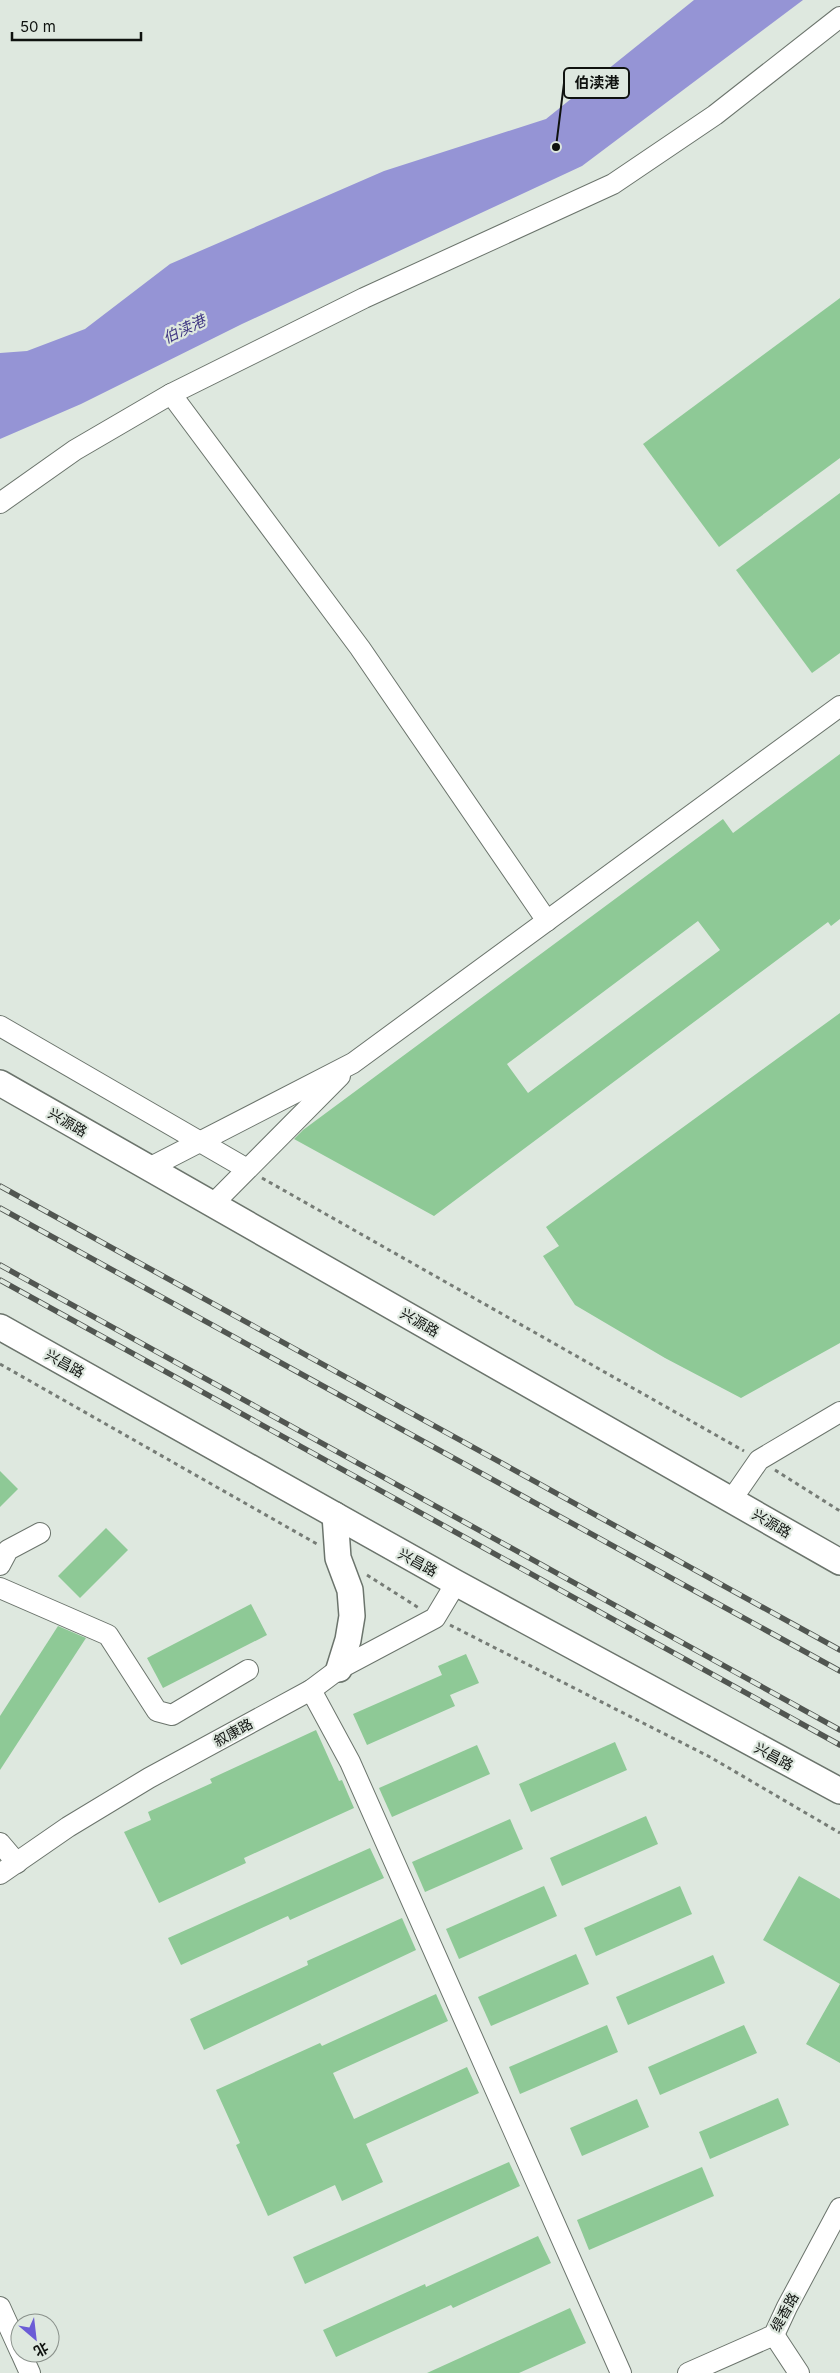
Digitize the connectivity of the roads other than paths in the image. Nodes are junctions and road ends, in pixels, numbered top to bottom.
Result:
1 (840, 17) edge
2 (171, 394) junction
3 (0, 503) edge
4 (840, 706) edge
5 (547, 921) junction
6 (0, 1026) edge
7 (353, 1063) junction
8 (0, 1082) edge
9 (199, 1142) junction
10 (149, 1168) junction
11 (247, 1169) junction
12 (213, 1204) junction
13 (0, 1327) edge
14 (840, 1412) edge
15 (732, 1500) junction
16 (335, 1515) junction
17 (40, 1533) dead end
18 (840, 1562) edge
19 (0, 1564) edge
20 (456, 1583) junction
21 (0, 1588) edge
22 (339, 1669) junction
23 (248, 1670) dead end
24 (311, 1690) junction
25 (840, 1791) edge
26 (0, 1843) edge
27 (17, 1863) junction
28 (0, 1874) edge
29 (840, 2208) edge
30 (0, 2307) edge
31 (10, 2330) edge
32 (774, 2335) junction
33 (621, 2373) edge
34 (688, 2373) edge
35 (798, 2373) edge

1 - 2 street
2 - 3 street
2 - 5 street
4 - 5 street
5 - 7 street
6 - 9 street
7 - 9 street
7 - 11 street
8 - 10 main road, 兴源路
9 - 10 street
9 - 11 street
10 - 12 main road, 兴源路
11 - 12 street
12 - 15 main road, 兴源路
13 - 16 main road, 兴昌路
14 - 15 street
15 - 18 main road, 兴源路
16 - 20 main road, 兴昌路
16 - 22 main road
17 - 19 street
20 - 22 street, 叙康路
20 - 25 main road, 兴昌路
21 - 23 street
22 - 24 street, 叙康路
24 - 27 street, 叙康路
24 - 33 street
26 - 27 street
27 - 28 street, 叙康路
29 - 32 street, 缇香路
30 - 31 street
32 - 34 street, 缇香路
32 - 35 street

